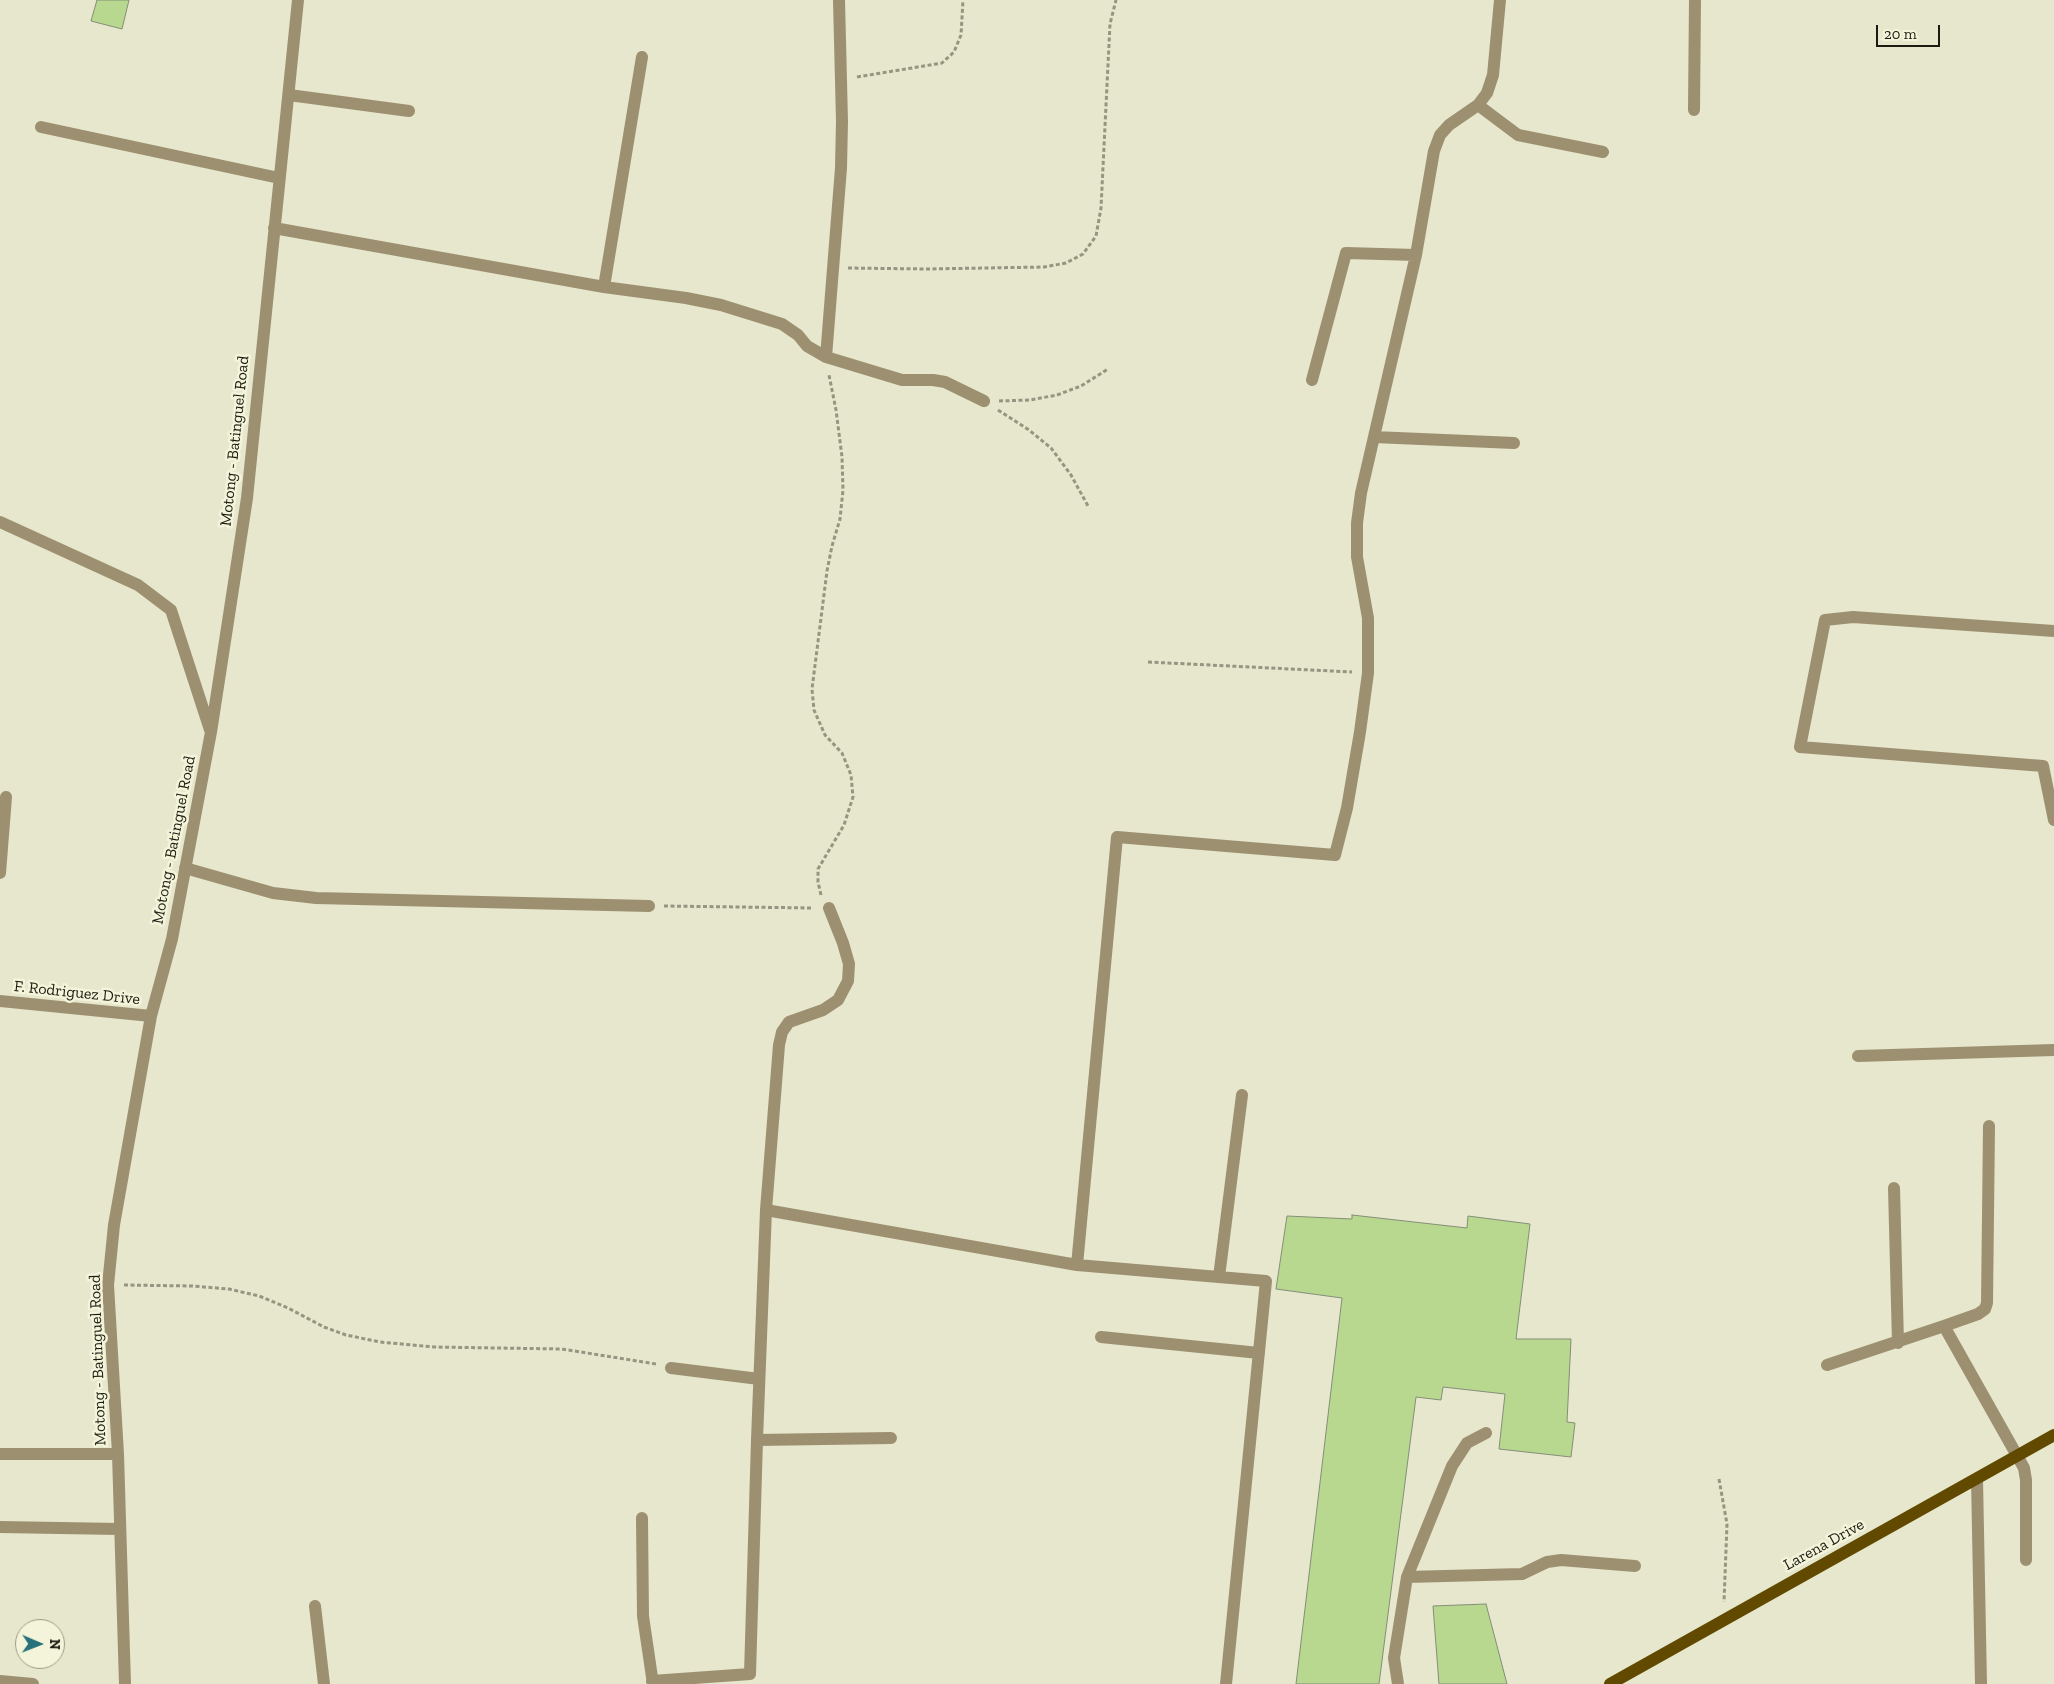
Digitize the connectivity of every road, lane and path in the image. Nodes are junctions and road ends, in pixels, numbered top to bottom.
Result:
1 (298, 0) edge
2 (839, 0) edge
3 (963, 0) edge
4 (1116, 0) edge
5 (1500, 0) edge
6 (1695, 0) edge
7 (642, 57) dead end
8 (841, 79) junction
9 (289, 95) junction
10 (1478, 105) junction
11 (1694, 110) dead end
12 (409, 112) dead end
13 (41, 127) dead end
14 (1603, 152) dead end
15 (280, 178) junction
16 (274, 228) junction
17 (1416, 255) junction
18 (833, 267) junction
19 (604, 287) junction
20 (826, 358) junction
21 (1108, 369) dead end
22 (1312, 380) dead end
23 (984, 402) junction
24 (1374, 437) junction
25 (1514, 442) dead end
26 (1088, 506) dead end
27 (0, 522) edge
28 (2054, 632) edge
29 (1148, 662) dead end
30 (1368, 673) junction
31 (211, 732) junction
32 (6, 797) dead end
33 (2054, 820) edge
34 (185, 868) junction
35 (0, 873) edge
36 (649, 906) joint
37 (829, 908) junction
38 (0, 1002) edge
39 (152, 1016) junction
40 (2054, 1050) edge
41 (1858, 1056) dead end
42 (1242, 1095) dead end
43 (1989, 1126) dead end
44 (1894, 1188) dead end
45 (766, 1210) junction
46 (1077, 1265) junction
47 (1219, 1277) junction
48 (108, 1285) junction
49 (1944, 1326) junction
50 (1101, 1337) dead end
51 (1898, 1343) junction
52 (1259, 1353) junction
53 (1827, 1364) dead end
54 (671, 1368) joint
55 (759, 1380) junction
56 (1486, 1433) dead end
57 (2054, 1435) edge
58 (891, 1438) dead end
59 (757, 1440) junction
60 (0, 1454) edge
61 (118, 1454) junction
62 (2018, 1456) junction
63 (1719, 1479) dead end
64 (1977, 1479) junction
65 (642, 1518) dead end
66 (0, 1527) edge
67 (119, 1529) junction
68 (2026, 1560) dead end
69 (1635, 1566) dead end
70 (1407, 1577) junction
71 (315, 1606) dead end
72 (1723, 1619) junction
73 (0, 1681) edge
74 (652, 1682) edge
75 (33, 1684) edge
76 (125, 1684) edge
77 (324, 1684) edge
78 (1226, 1684) edge
79 (1398, 1684) edge
80 (1610, 1684) edge
81 (1981, 1684) edge

1 - 9 street, Motong - Batinguel Road
2 - 8 street
3 - 8 path
4 - 18 path
5 - 10 street
6 - 11 street
7 - 19 street
8 - 18 street
9 - 12 street
9 - 15 street, Motong - Batinguel Road
10 - 14 street
10 - 17 street
13 - 15 street
15 - 16 street, Motong - Batinguel Road
16 - 19 street
16 - 31 street, Motong - Batinguel Road
17 - 22 street
17 - 24 street
18 - 20 street
19 - 20 street
20 - 23 street
20 - 37 path
21 - 23 path
23 - 26 path
24 - 25 street
24 - 30 street
27 - 31 street
28 - 33 street
29 - 30 path
30 - 46 street
31 - 34 street, Motong - Batinguel Road
32 - 35 street
34 - 36 street
34 - 39 street, Motong - Batinguel Road
36 - 37 path
37 - 45 street
38 - 39 street, F. Rodriguez Drive
39 - 48 street, Motong - Batinguel Road
40 - 41 street
42 - 47 street
43 - 49 street
44 - 51 street
45 - 46 street
45 - 55 street
46 - 47 street
47 - 52 street
48 - 54 path
48 - 61 street, Motong - Batinguel Road
49 - 51 street
49 - 62 street
50 - 52 street
51 - 53 street
52 - 78 street
54 - 55 street
55 - 59 street
56 - 70 street
57 - 62 main road, Larena Drive
58 - 59 street
59 - 74 street
60 - 61 street
61 - 67 street, Motong - Batinguel Road
62 - 64 main road, Larena Drive
62 - 68 street
63 - 72 path
64 - 72 main road, Larena Drive
64 - 81 street
65 - 74 street
66 - 67 street
67 - 76 street, Motong - Batinguel Road
69 - 70 street
70 - 79 street
71 - 77 street
72 - 80 main road, Larena Drive
73 - 75 street

